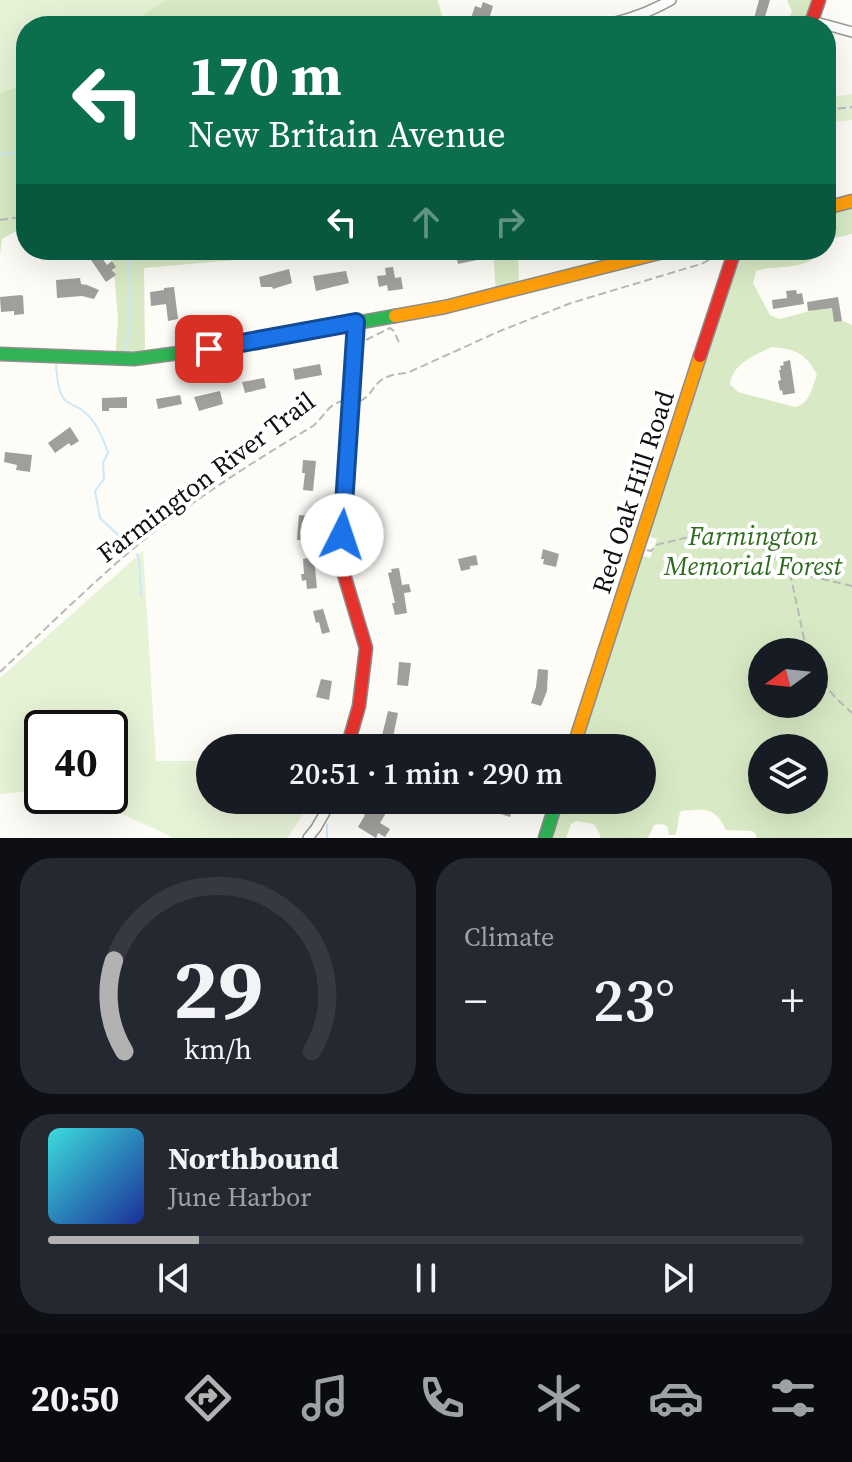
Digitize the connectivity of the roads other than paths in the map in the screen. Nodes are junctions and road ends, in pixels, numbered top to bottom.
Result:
1 (671, 0) edge
2 (636, 16) edge
3 (631, 260) edge
4 (732, 260) edge
5 (356, 322) junction
6 (0, 354) edge
7 (351, 734) edge
8 (578, 734) edge
9 (324, 814) edge
10 (553, 814) edge
11 (308, 838) edge
12 (545, 838) edge

1 - 2 street
3 - 5 street
4 - 8 street, Red Oak Hill Road
5 - 6 street
5 - 7 street
9 - 11 street
10 - 12 street

